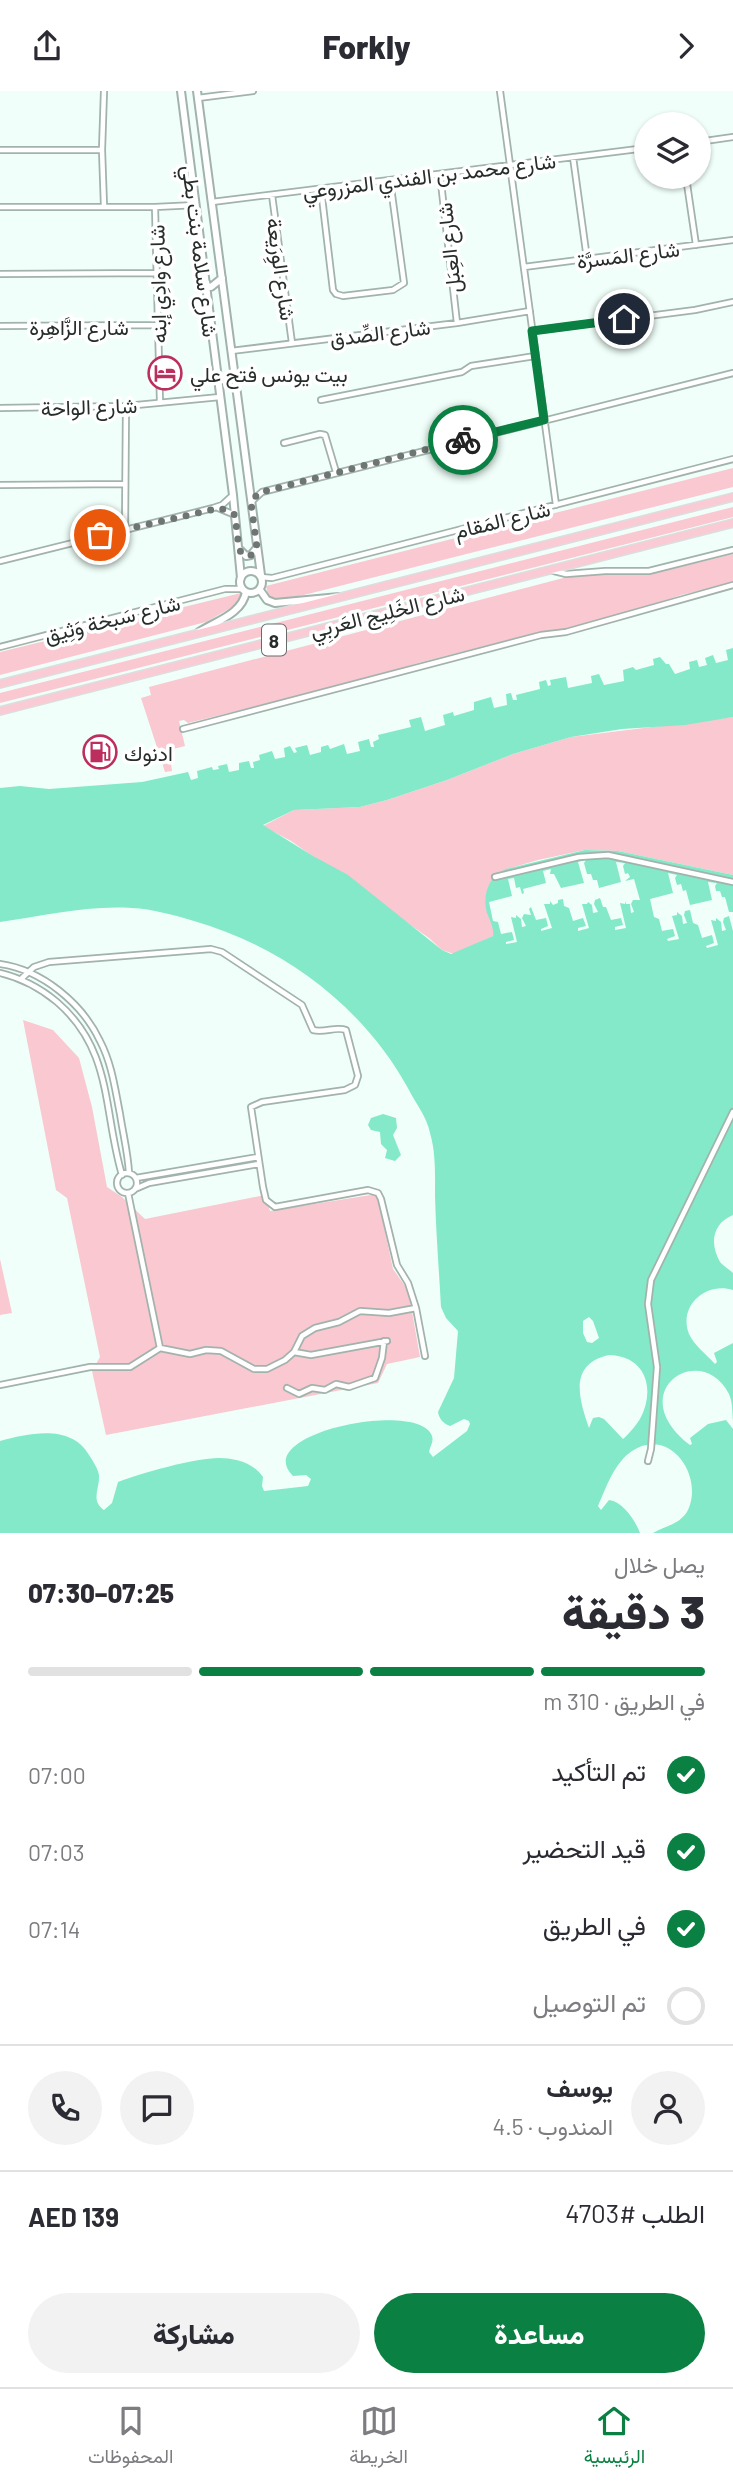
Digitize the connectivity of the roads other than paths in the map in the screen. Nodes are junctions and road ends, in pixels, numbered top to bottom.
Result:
1 (104, 91) edge
2 (181, 91) edge
3 (253, 91) edge
4 (500, 91) edge
5 (198, 94) edge
6 (212, 94) edge
7 (733, 137) edge
8 (711, 140) edge
9 (634, 149) edge
10 (0, 150) edge
11 (102, 150) junction
12 (573, 157) junction
13 (510, 165) junction
14 (440, 174) junction
15 (390, 180) junction
16 (321, 188) junction
17 (688, 189) edge
18 (272, 195) junction
19 (212, 202) junction
20 (195, 205) junction
21 (104, 206) junction
22 (0, 207) edge
23 (155, 207) junction
24 (733, 240) edge
25 (696, 245) junction
26 (587, 259) junction
27 (524, 267) junction
28 (156, 273) junction
29 (0, 274) edge
30 (222, 278) junction
31 (205, 280) junction
32 (733, 302) edge
33 (530, 311) junction
34 (457, 323) junction
35 (157, 325) junction
36 (0, 326) edge
37 (532, 331) junction
38 (292, 343) junction
39 (231, 351) junction
40 (535, 356) junction
41 (733, 373) edge
42 (220, 397) junction
43 (321, 400) dead end
44 (160, 403) junction
45 (126, 406) junction
46 (0, 408) edge
47 (544, 420) junction
48 (284, 443) dead end
49 (733, 459) edge
50 (336, 472) junction
51 (125, 484) junction
52 (0, 485) edge
53 (249, 485) junction
54 (262, 492) junction
55 (233, 495) junction
56 (733, 497) edge
57 (251, 503) junction
58 (556, 505) junction
59 (213, 508) junction
60 (235, 515) junction
61 (733, 523) edge
62 (125, 529) junction
63 (257, 548) junction
64 (239, 549) junction
65 (733, 550) edge
66 (0, 561) edge
67 (549, 570) junction
68 (261, 576) junction
69 (271, 577) junction
70 (240, 579) junction
71 (733, 585) edge
72 (261, 587) junction
73 (225, 589) junction
74 (244, 591) junction
75 (341, 598) junction
76 (196, 634) junction
77 (0, 647) edge
78 (0, 684) edge
79 (0, 711) edge
80 (183, 729) dead end
81 (495, 877) dead end
82 (733, 882) edge
83 (0, 964) edge
84 (28, 971) junction
85 (0, 973) edge
86 (20, 979) junction
87 (733, 1112) edge
88 (258, 1157) junction
89 (259, 1164) junction
90 (129, 1173) junction
91 (122, 1175) junction
92 (136, 1178) junction
93 (135, 1189) junction
94 (128, 1193) junction
95 (416, 1308) junction
96 (160, 1348) junction
97 (294, 1352) junction
98 (425, 1356) dead end
99 (0, 1385) edge
100 (287, 1388) dead end
101 (648, 1461) dead end

1 - 11 street
2 - 20 main road, شارع سلامة بنت بطي
3 - 6 street
4 - 13 street
5 - 6 street
5 - 19 main road, شارع سلامة بنت بطي
7 - 8 street
9 - 12 street, شارع محمد بن الفندي المزروعي
10 - 11 street
11 - 21 street
12 - 13 street, شارع محمد بن الفندي المزروعي
12 - 26 street
13 - 14 street, شارع محمد بن الفندي المزروعي
13 - 27 street
14 - 15 street, شارع محمد بن الفندي المزروعي
14 - 34 street, شارع العِبَل
15 - 16 street, شارع محمد بن الفندي المزروعي
15 - 16 street
16 - 18 street, شارع محمد بن الفندي المزروعي
17 - 25 street
18 - 19 street, شارع محمد بن الفندي المزروعي
18 - 38 street, شارع الوِرَيعة
19 - 30 main road, شارع سلامة بنت بطي
20 - 23 street
20 - 31 main road, شارع سلامة بنت بطي
21 - 22 street
21 - 23 street
23 - 28 street, شارع وادِي إبنه
24 - 25 street, شارع المَسرَّة
25 - 26 street, شارع المَسرَّة
26 - 27 street, شارع المَسرَّة
27 - 33 street
28 - 29 street
28 - 35 street, شارع وادِي إبنه
30 - 31 main road
30 - 39 main road, شارع سلامة بنت بطي
31 - 42 main road, شارع سلامة بنت بطي
32 - 37 street
33 - 34 street, شارع الصِّدق
33 - 37 street
34 - 38 street, شارع الصِّدق
35 - 36 street, شارع الزَّاهِرة
35 - 44 street, شارع وادِي إبنه
37 - 40 street
38 - 39 street, شارع الصِّدق
39 - 53 main road, شارع سلامة بنت بطي
40 - 43 street
40 - 47 street
41 - 47 street
42 - 44 street, شارع الواحة
42 - 55 main road, شارع سلامة بنت بطي
44 - 45 street, شارع الواحة
45 - 46 street, شارع الواحة
45 - 51 street
47 - 50 street
47 - 58 street
48 - 50 street
49 - 58 street, شارع المَقام
50 - 54 street
51 - 52 street
51 - 62 street
53 - 54 street
53 - 57 main road, شارع سلامة بنت بطي
54 - 57 street
55 - 59 street
55 - 60 main road, شارع سلامة بنت بطي
56 - 75 highway, شارع الخَلِيج العَربِي / 8
57 - 63 main road, شارع سلامة بنت بطي
58 - 69 street, شارع المَقام
59 - 60 street
59 - 62 street
60 - 64 main road, شارع سلامة بنت بطي
61 - 67 highway, شارع الخَلِيج العَربِي / 8
62 - 66 street
63 - 64 main road
63 - 68 main road, شارع سلامة بنت بطي
64 - 70 main road, شارع سلامة بنت بطي
65 - 67 street
67 - 79 highway, شارع الخَلِيج العَربِي / 8
68 - 69 street, شارع المَقام
68 - 70 main road
68 - 72 main road
69 - 72 street, شارع المَقام
70 - 73 street, شارع سَبخة وَثِيق
70 - 74 main road
71 - 80 street
72 - 74 main road
72 - 75 main road
73 - 74 street, شارع سَبخة وَثِيق
73 - 77 street, شارع سَبخة وَثِيق
74 - 76 main road
75 - 76 highway, شارع الخَلِيج العَربِي / 8
76 - 78 highway, شارع الخَلِيج العَربِي / 8
81 - 82 street
83 - 84 street
84 - 86 street
84 - 88 street
84 - 90 street
85 - 86 street
86 - 91 street
87 - 101 street
88 - 89 street
88 - 92 street
89 - 93 street
89 - 95 street
90 - 91 street
90 - 92 street
91 - 94 street
92 - 93 street
93 - 94 street
94 - 96 street
95 - 97 street
95 - 98 street
96 - 97 street
96 - 99 street
97 - 100 street

